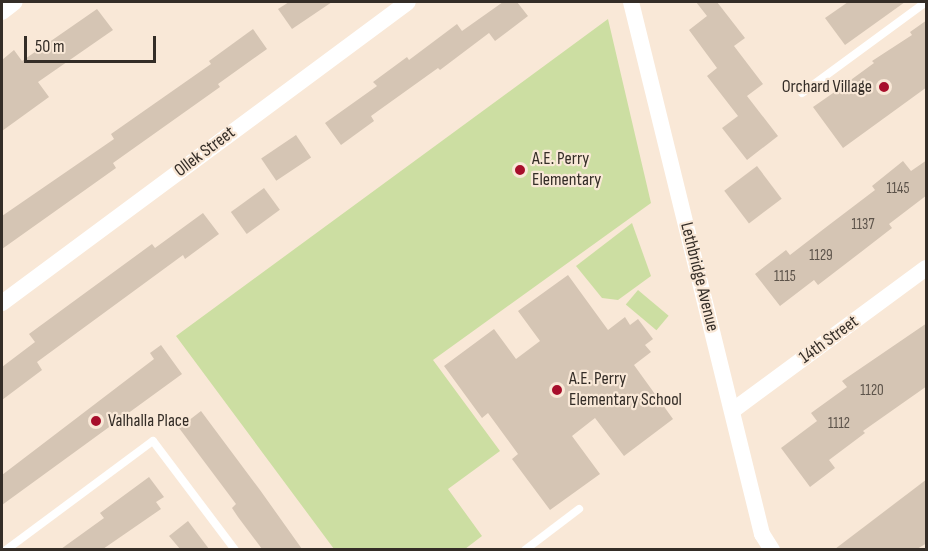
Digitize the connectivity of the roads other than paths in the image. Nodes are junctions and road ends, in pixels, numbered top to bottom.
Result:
1 (15, 2) edge
2 (408, 2) edge
3 (631, 2) edge
4 (926, 2) edge
5 (2, 12) edge
6 (802, 93) dead end
7 (927, 268) edge
8 (2, 303) edge
9 (732, 411) junction
10 (579, 509) dead end
11 (6, 549) edge
12 (235, 549) edge
13 (525, 549) edge
14 (772, 549) edge

1 - 5 street
2 - 8 street, Ollek Street
3 - 9 street, Lethbridge Avenue
4 - 6 lane
7 - 9 street, 14th Street
9 - 14 street, Lethbridge Avenue
10 - 13 lane
11 - 12 lane

